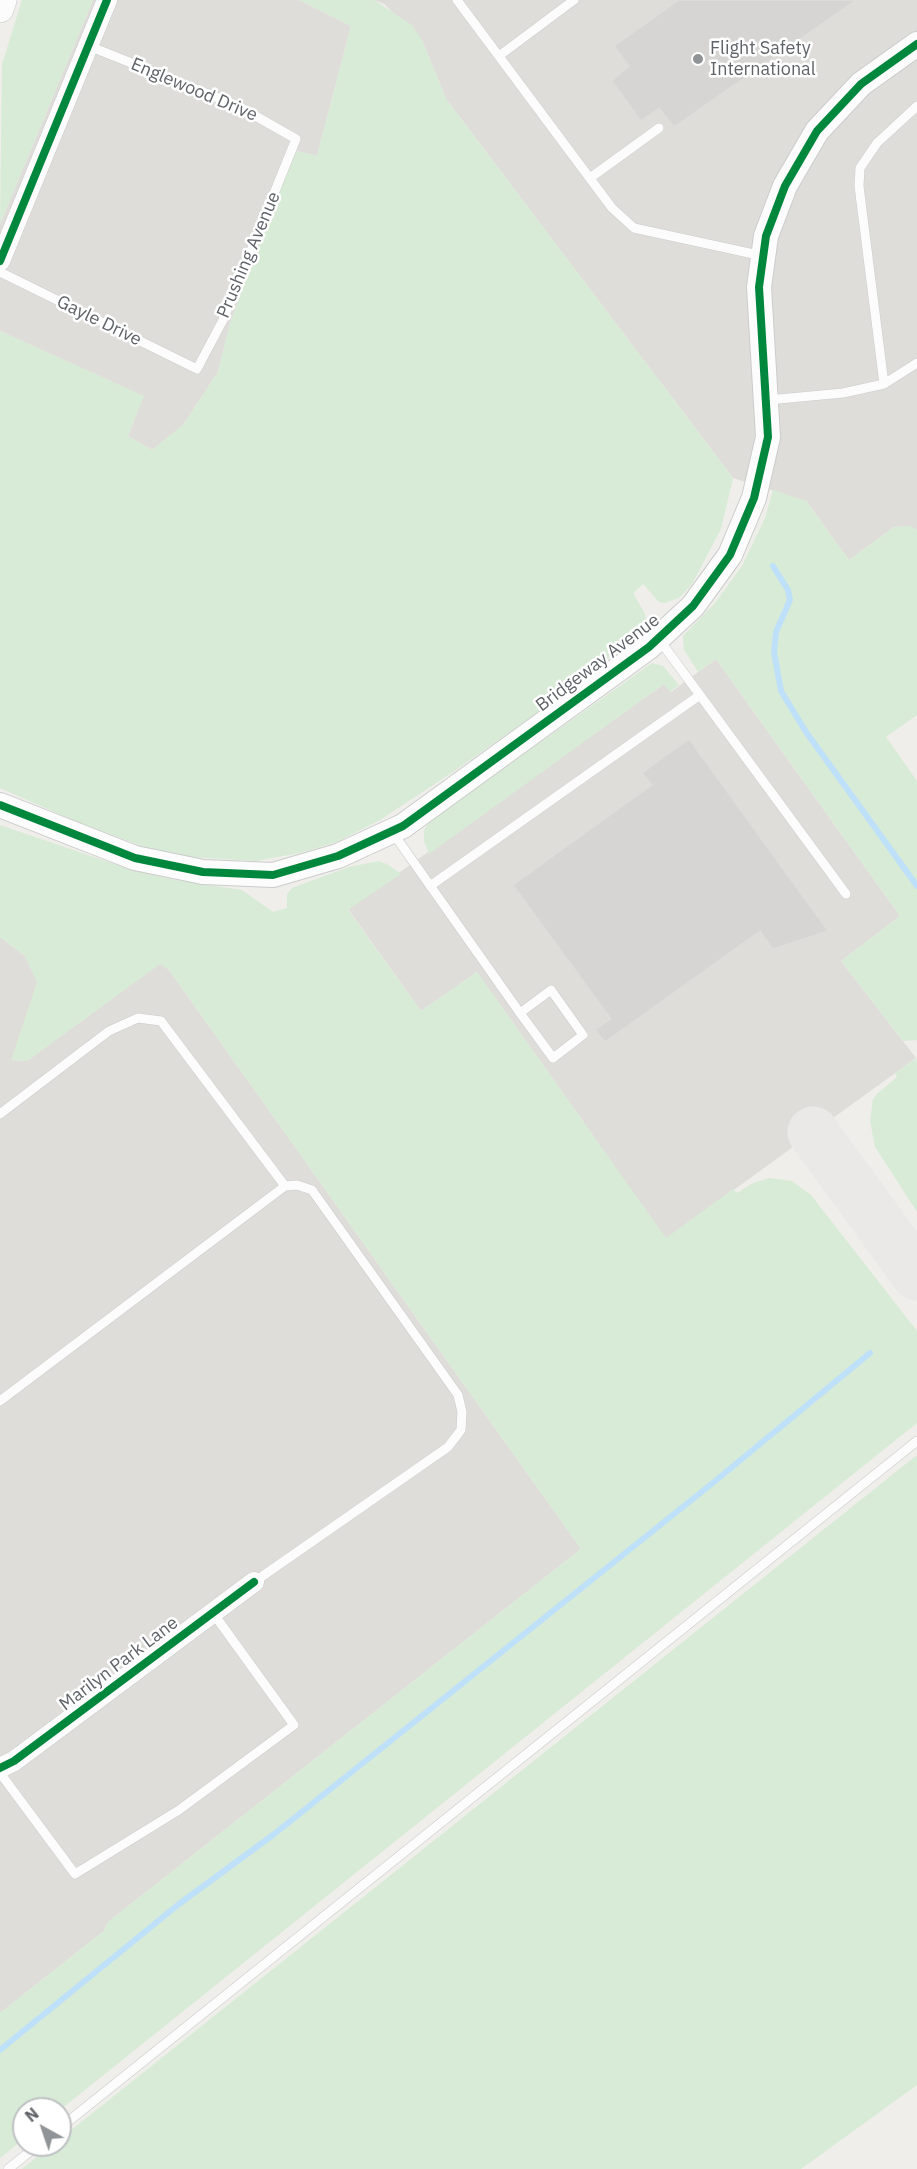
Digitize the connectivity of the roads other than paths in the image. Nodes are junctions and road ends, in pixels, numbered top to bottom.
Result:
1 (3, 0) edge
2 (107, 0) edge
3 (457, 0) edge
4 (574, 0) edge
5 (0, 9) edge
6 (917, 44) edge
7 (89, 46) junction
8 (499, 56) junction
9 (917, 106) edge
10 (659, 128) dead end
11 (296, 139) joint
12 (590, 178) junction
13 (763, 256) junction
14 (0, 261) edge
15 (0, 272) edge
16 (917, 363) edge
17 (197, 369) joint
18 (884, 384) junction
19 (765, 400) junction
20 (658, 638) junction
21 (700, 695) junction
22 (0, 805) edge
23 (391, 831) junction
24 (430, 886) junction
25 (846, 894) dead end
26 (520, 1013) junction
27 (0, 1114) edge
28 (285, 1186) junction
29 (0, 1401) edge
30 (917, 1442) edge
31 (254, 1582) joint
32 (213, 1613) junction
33 (0, 1771) edge
34 (72, 2118) edge
35 (23, 2157) edge
36 (8, 2169) edge

1 - 5 main road
2 - 7 street
3 - 8 lane
4 - 8 lane
6 - 13 street, Bridgeway Avenue
7 - 11 lane, Englewood Drive
7 - 14 street
8 - 12 lane
9 - 18 lane
10 - 12 lane
11 - 17 lane, Prushing Avenue
12 - 13 lane
13 - 19 street, Bridgeway Avenue
15 - 17 lane, Gayle Drive
16 - 18 lane
18 - 19 lane
19 - 20 street, Bridgeway Avenue
20 - 21 lane
20 - 23 street, Bridgeway Avenue
21 - 24 lane
21 - 25 lane
22 - 23 street, Bridgeway Avenue
23 - 24 lane
24 - 26 lane
26 - 26 lane
27 - 28 lane
28 - 29 lane
28 - 31 lane
30 - 34 lane
31 - 32 street, Marilyn Park Lane
32 - 33 street, Marilyn Park Lane
32 - 33 lane
35 - 36 lane

